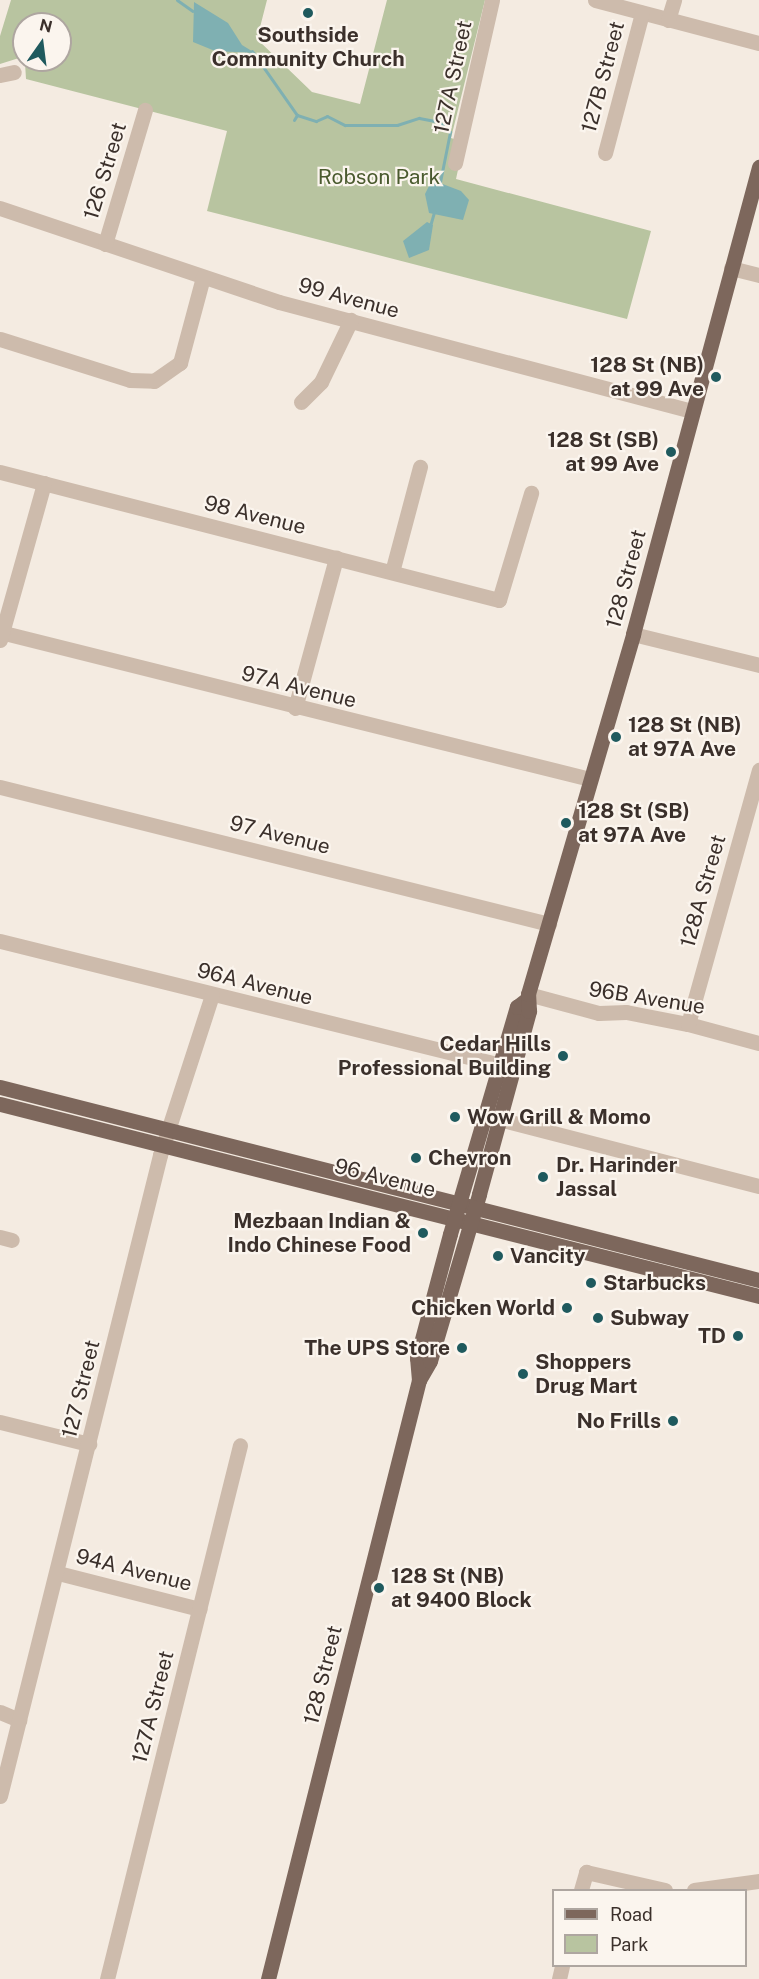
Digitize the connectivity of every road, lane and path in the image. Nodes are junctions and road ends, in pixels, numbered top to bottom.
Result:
1 (492, 0) edge
2 (595, 0) edge
3 (674, 0) edge
4 (642, 13) junction
5 (668, 20) junction
6 (759, 43) edge
7 (146, 110) dead end
8 (605, 153) dead end
9 (455, 163) dead end
10 (759, 167) edge
11 (0, 208) edge
12 (105, 244) junction
13 (731, 268) junction
14 (759, 275) edge
15 (203, 277) junction
16 (351, 320) junction
17 (0, 339) edge
18 (301, 402) dead end
19 (693, 411) junction
20 (420, 467) dead end
21 (0, 472) edge
22 (44, 483) junction
23 (531, 493) dead end
24 (336, 558) junction
25 (392, 572) junction
26 (633, 634) junction
27 (1, 635) edge
28 (759, 665) edge
29 (294, 708) junction
30 (759, 770) edge
31 (590, 779) junction
32 (0, 787) edge
33 (549, 924) junction
34 (0, 941) edge
35 (212, 995) junction
36 (527, 997) junction
37 (688, 1024) junction
38 (759, 1044) edge
39 (501, 1065) junction
40 (0, 1088) edge
41 (0, 1104) edge
42 (499, 1119) junction
43 (167, 1137) junction
44 (759, 1186) edge
45 (465, 1211) junction
46 (679, 1260) junction
47 (646, 1266) junction
48 (726, 1271) junction
49 (759, 1280) edge
50 (701, 1281) junction
51 (759, 1296) edge
52 (0, 1422) edge
53 (89, 1444) junction
54 (240, 1445) dead end
55 (58, 1573) junction
56 (200, 1609) junction
57 (0, 1712) edge
58 (19, 1720) junction
59 (0, 1796) edge
60 (759, 1881) edge
61 (581, 1889) edge
62 (661, 1889) edge
63 (701, 1889) edge
64 (107, 1979) edge
65 (268, 1979) edge

1 - 9 street, 127A Street
2 - 4 street
3 - 5 street
4 - 5 street
4 - 8 street, 127B Street
5 - 6 street
7 - 12 street, 126 Street
10 - 13 main road, 128 Street
11 - 12 street, 99 Avenue
12 - 15 street, 99 Avenue
13 - 14 street
13 - 19 main road, 128 Street
15 - 16 street, 99 Avenue
15 - 17 street
16 - 18 street
16 - 19 street, 99 Avenue
19 - 26 main road, 128 Street
20 - 25 street
21 - 22 street, 98 Avenue
22 - 24 street, 98 Avenue
22 - 27 street
23 - 25 street, 98 Avenue
24 - 25 street, 98 Avenue
24 - 29 street
26 - 28 street
26 - 31 main road, 128 Street
27 - 29 street, 97A Avenue
29 - 31 street, 97A Avenue
30 - 37 street, 128A Street
31 - 33 main road, 128 Street
32 - 33 street, 97 Avenue
33 - 36 main road, 128 Street
34 - 35 street, 96A Avenue
35 - 39 street, 96A Avenue
35 - 43 street, 127 Street
36 - 37 street, 96B Avenue
36 - 39 main road, 128 Street
36 - 42 main road, 128 Street
37 - 38 street, 96B Avenue
39 - 45 main road, 128 Street
40 - 43 main road, 96 Avenue
41 - 43 main road, 96 Avenue
42 - 44 street
42 - 45 main road, 128 Street
43 - 45 main road, 96 Avenue
43 - 53 street, 127 Street
45 - 46 main road, 96 Avenue
45 - 47 main road, 96 Avenue
45 - 65 main road, 128 Street
46 - 47 main road
46 - 48 main road, 96 Avenue
47 - 50 main road, 96 Avenue
48 - 49 main road, 96 Avenue
48 - 50 main road
50 - 51 main road, 96 Avenue
52 - 53 street
53 - 55 street, 127 Street
54 - 56 street, 127A Street
55 - 56 street, 94A Avenue
55 - 58 street, 127 Street
56 - 64 street, 127A Street
57 - 58 street
58 - 59 street, 127 Street
60 - 63 street
61 - 62 street

